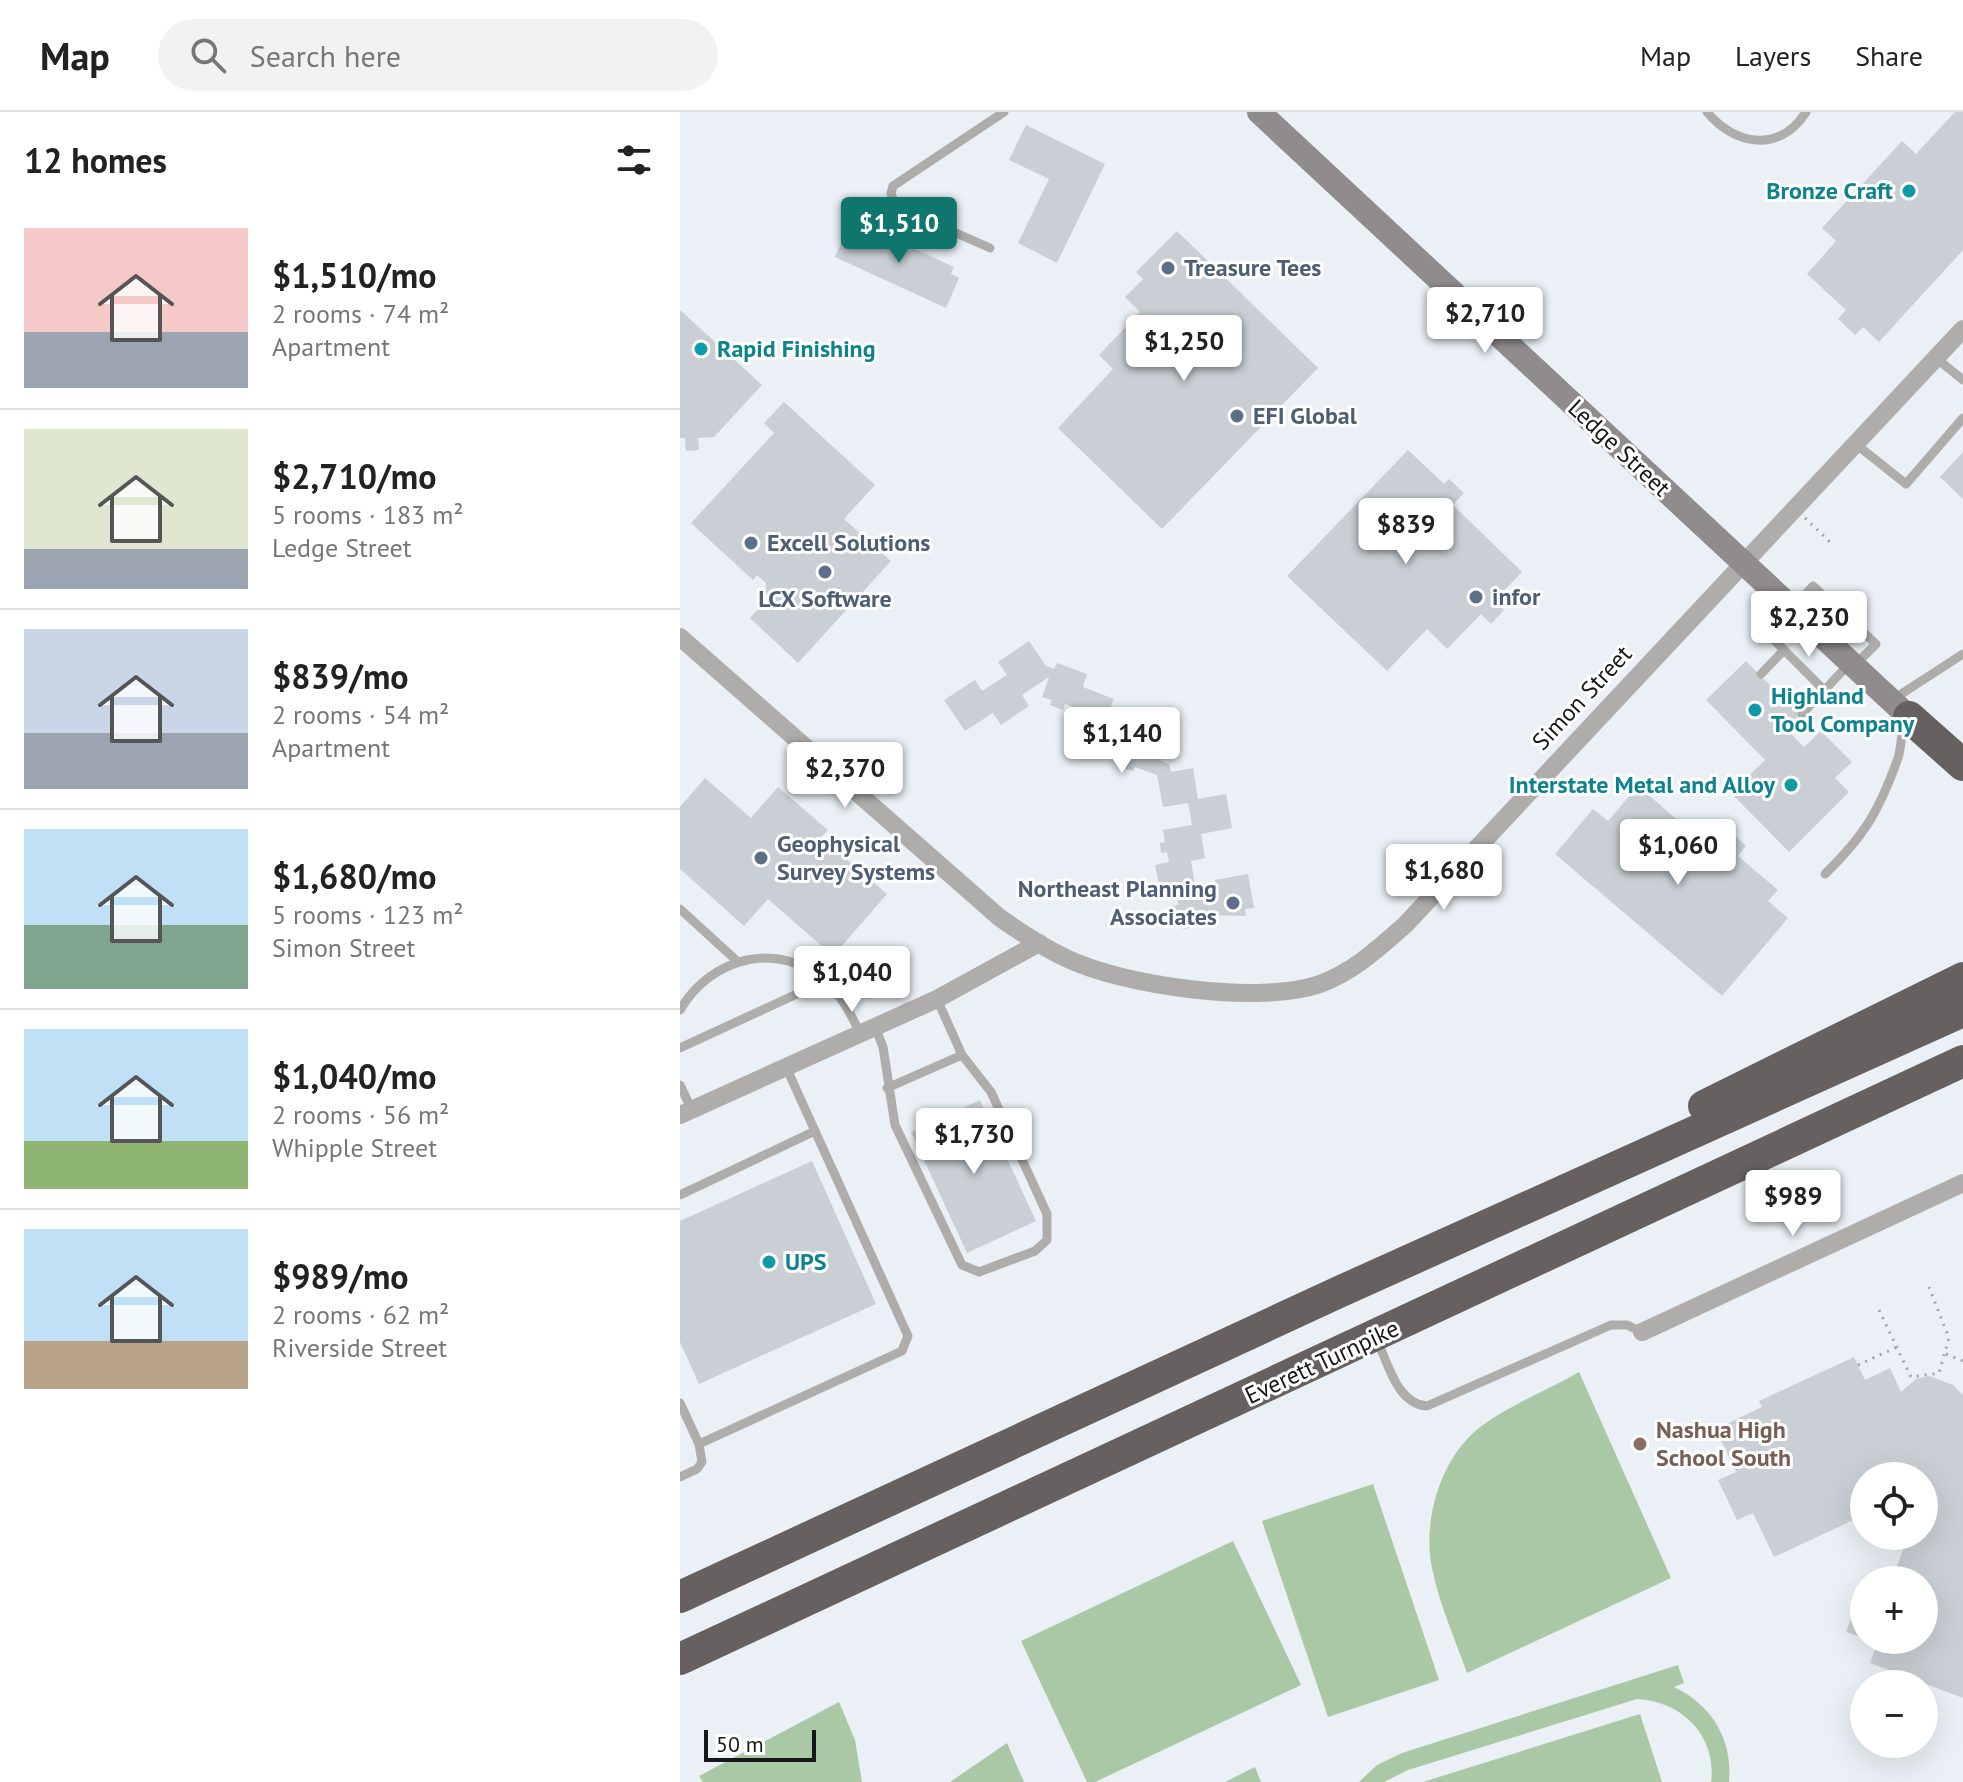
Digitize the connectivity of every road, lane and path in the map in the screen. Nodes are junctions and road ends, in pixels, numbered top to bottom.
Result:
1 (1004, 112) edge
2 (1259, 112) edge
3 (1707, 112) edge
4 (1806, 112) edge
5 (990, 248) dead end
6 (1963, 329) edge
7 (1936, 358) junction
8 (1963, 380) edge
9 (1963, 418) edge
10 (1857, 445) junction
11 (1796, 509) junction
12 (1831, 543) dead end
13 (1743, 565) junction
14 (1794, 612) junction
15 (1758, 624) dead end
16 (680, 637) edge
17 (1773, 639) junction
18 (1784, 650) junction
19 (1963, 654) edge
20 (1852, 665) junction
21 (1761, 674) dead end
22 (1824, 690) junction
23 (1900, 709) junction
24 (1802, 714) dead end
25 (1963, 765) edge
26 (1825, 874) dead end
27 (680, 909) edge
28 (1039, 943) junction
29 (737, 961) junction
30 (1963, 978) edge
31 (825, 981) junction
32 (937, 999) junction
33 (680, 1010) edge
34 (1963, 1011) edge
35 (867, 1030) junction
36 (680, 1048) edge
37 (962, 1055) junction
38 (1963, 1061) edge
39 (786, 1067) junction
40 (680, 1085) edge
41 (887, 1088) junction
42 (686, 1112) edge
43 (815, 1131) junction
44 (1963, 1183) edge
45 (680, 1195) edge
46 (1929, 1287) dead end
47 (1339, 1292) junction
48 (1879, 1310) dead end
49 (1642, 1332) joint
50 (1375, 1337) junction
51 (1897, 1347) junction
52 (1946, 1354) junction
53 (1963, 1361) edge
54 (1858, 1365) dead end
55 (680, 1403) edge
56 (699, 1444) junction
57 (680, 1477) edge
58 (680, 1597) edge
59 (680, 1659) edge

1 - 5 lane
2 - 13 street, Ledge Street
3 - 4 lane
6 - 7 street, Simon Street
7 - 8 lane
7 - 10 street, Simon Street
9 - 10 lane
10 - 11 street, Simon Street
11 - 12 path
11 - 13 street, Simon Street
13 - 14 street, Ledge Street
13 - 28 street, Simon Street
14 - 17 lane
14 - 20 street, Ledge Street
14 - 20 lane
15 - 17 lane
16 - 28 street, Simon Street
17 - 18 lane
18 - 21 lane
18 - 22 lane
19 - 23 lane
20 - 22 lane
20 - 23 street, Ledge Street
22 - 24 lane
23 - 25 highway
23 - 26 lane
27 - 29 lane
28 - 32 street
29 - 31 lane
29 - 33 lane
30 - 47 highway
31 - 35 lane
31 - 36 lane
32 - 35 street
32 - 37 lane
34 - 47 highway
35 - 39 street
35 - 41 lane
37 - 41 lane
37 - 41 lane
38 - 50 highway, Everett Turnpike
39 - 42 street
39 - 43 lane
40 - 42 lane
43 - 45 lane
43 - 56 lane
44 - 49 street
46 - 52 path
47 - 58 highway
48 - 51 path
49 - 50 lane
50 - 59 highway, Everett Turnpike
51 - 52 path
51 - 54 path
52 - 53 path
55 - 56 lane
56 - 57 lane

